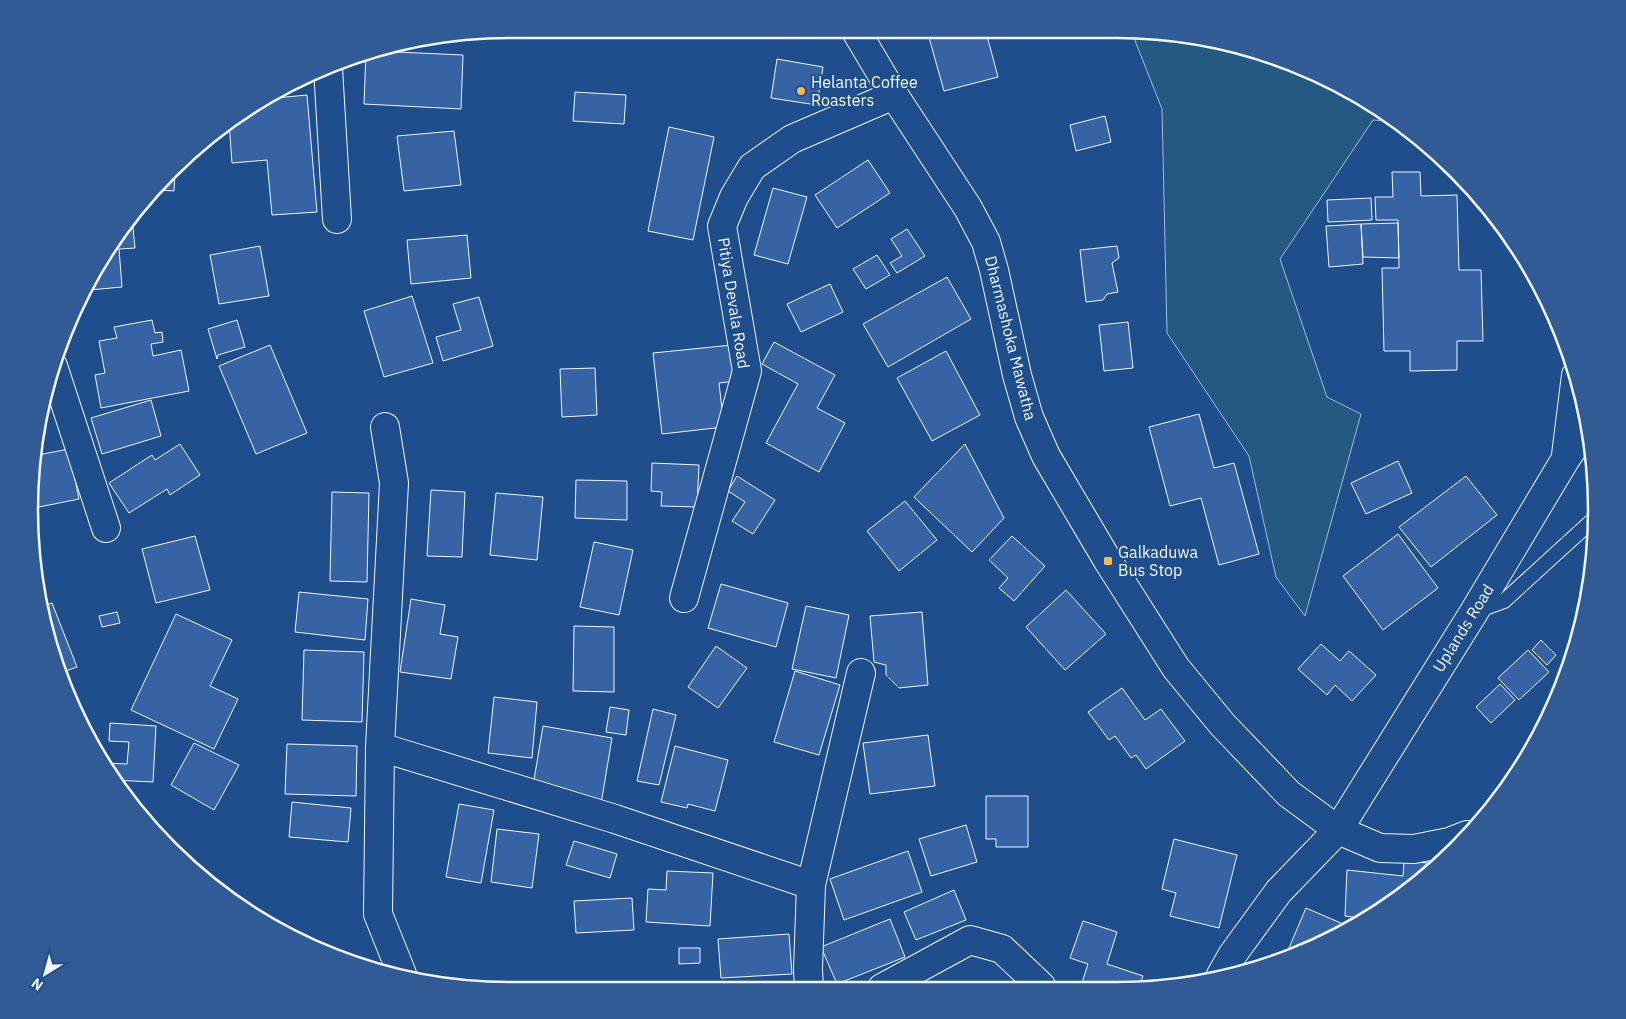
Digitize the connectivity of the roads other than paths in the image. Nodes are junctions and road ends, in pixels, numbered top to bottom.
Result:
1 (860, 38) edge
2 (328, 73) edge
3 (894, 95) junction
4 (337, 219) dead end
5 (55, 385) edge
6 (1574, 394) edge
7 (385, 427) dead end
8 (1582, 435) edge
9 (1565, 460) junction
10 (1587, 526) edge
11 (106, 528) dead end
12 (684, 598) dead end
13 (1474, 612) junction
14 (861, 673) dead end
15 (380, 747) junction
16 (1338, 830) junction
17 (1452, 841) edge
18 (812, 885) junction
19 (400, 968) edge
20 (1225, 968) edge
21 (809, 982) edge
22 (893, 982) edge
23 (1037, 982) edge

1 - 3 street, Dharmashoka Mawatha
2 - 4 street
3 - 12 street, Pitiya Devala Road
3 - 16 street, Dharmashoka Mawatha
5 - 11 street
6 - 9 street
7 - 15 street
8 - 9 street, Uplands Road
9 - 13 street, Uplands Road
10 - 13 lane
13 - 16 street, Uplands Road
14 - 18 street
15 - 18 street
15 - 19 street
16 - 17 street, Dharmashoka Mawatha
16 - 20 street, Uplands Road
18 - 21 street
22 - 23 street

